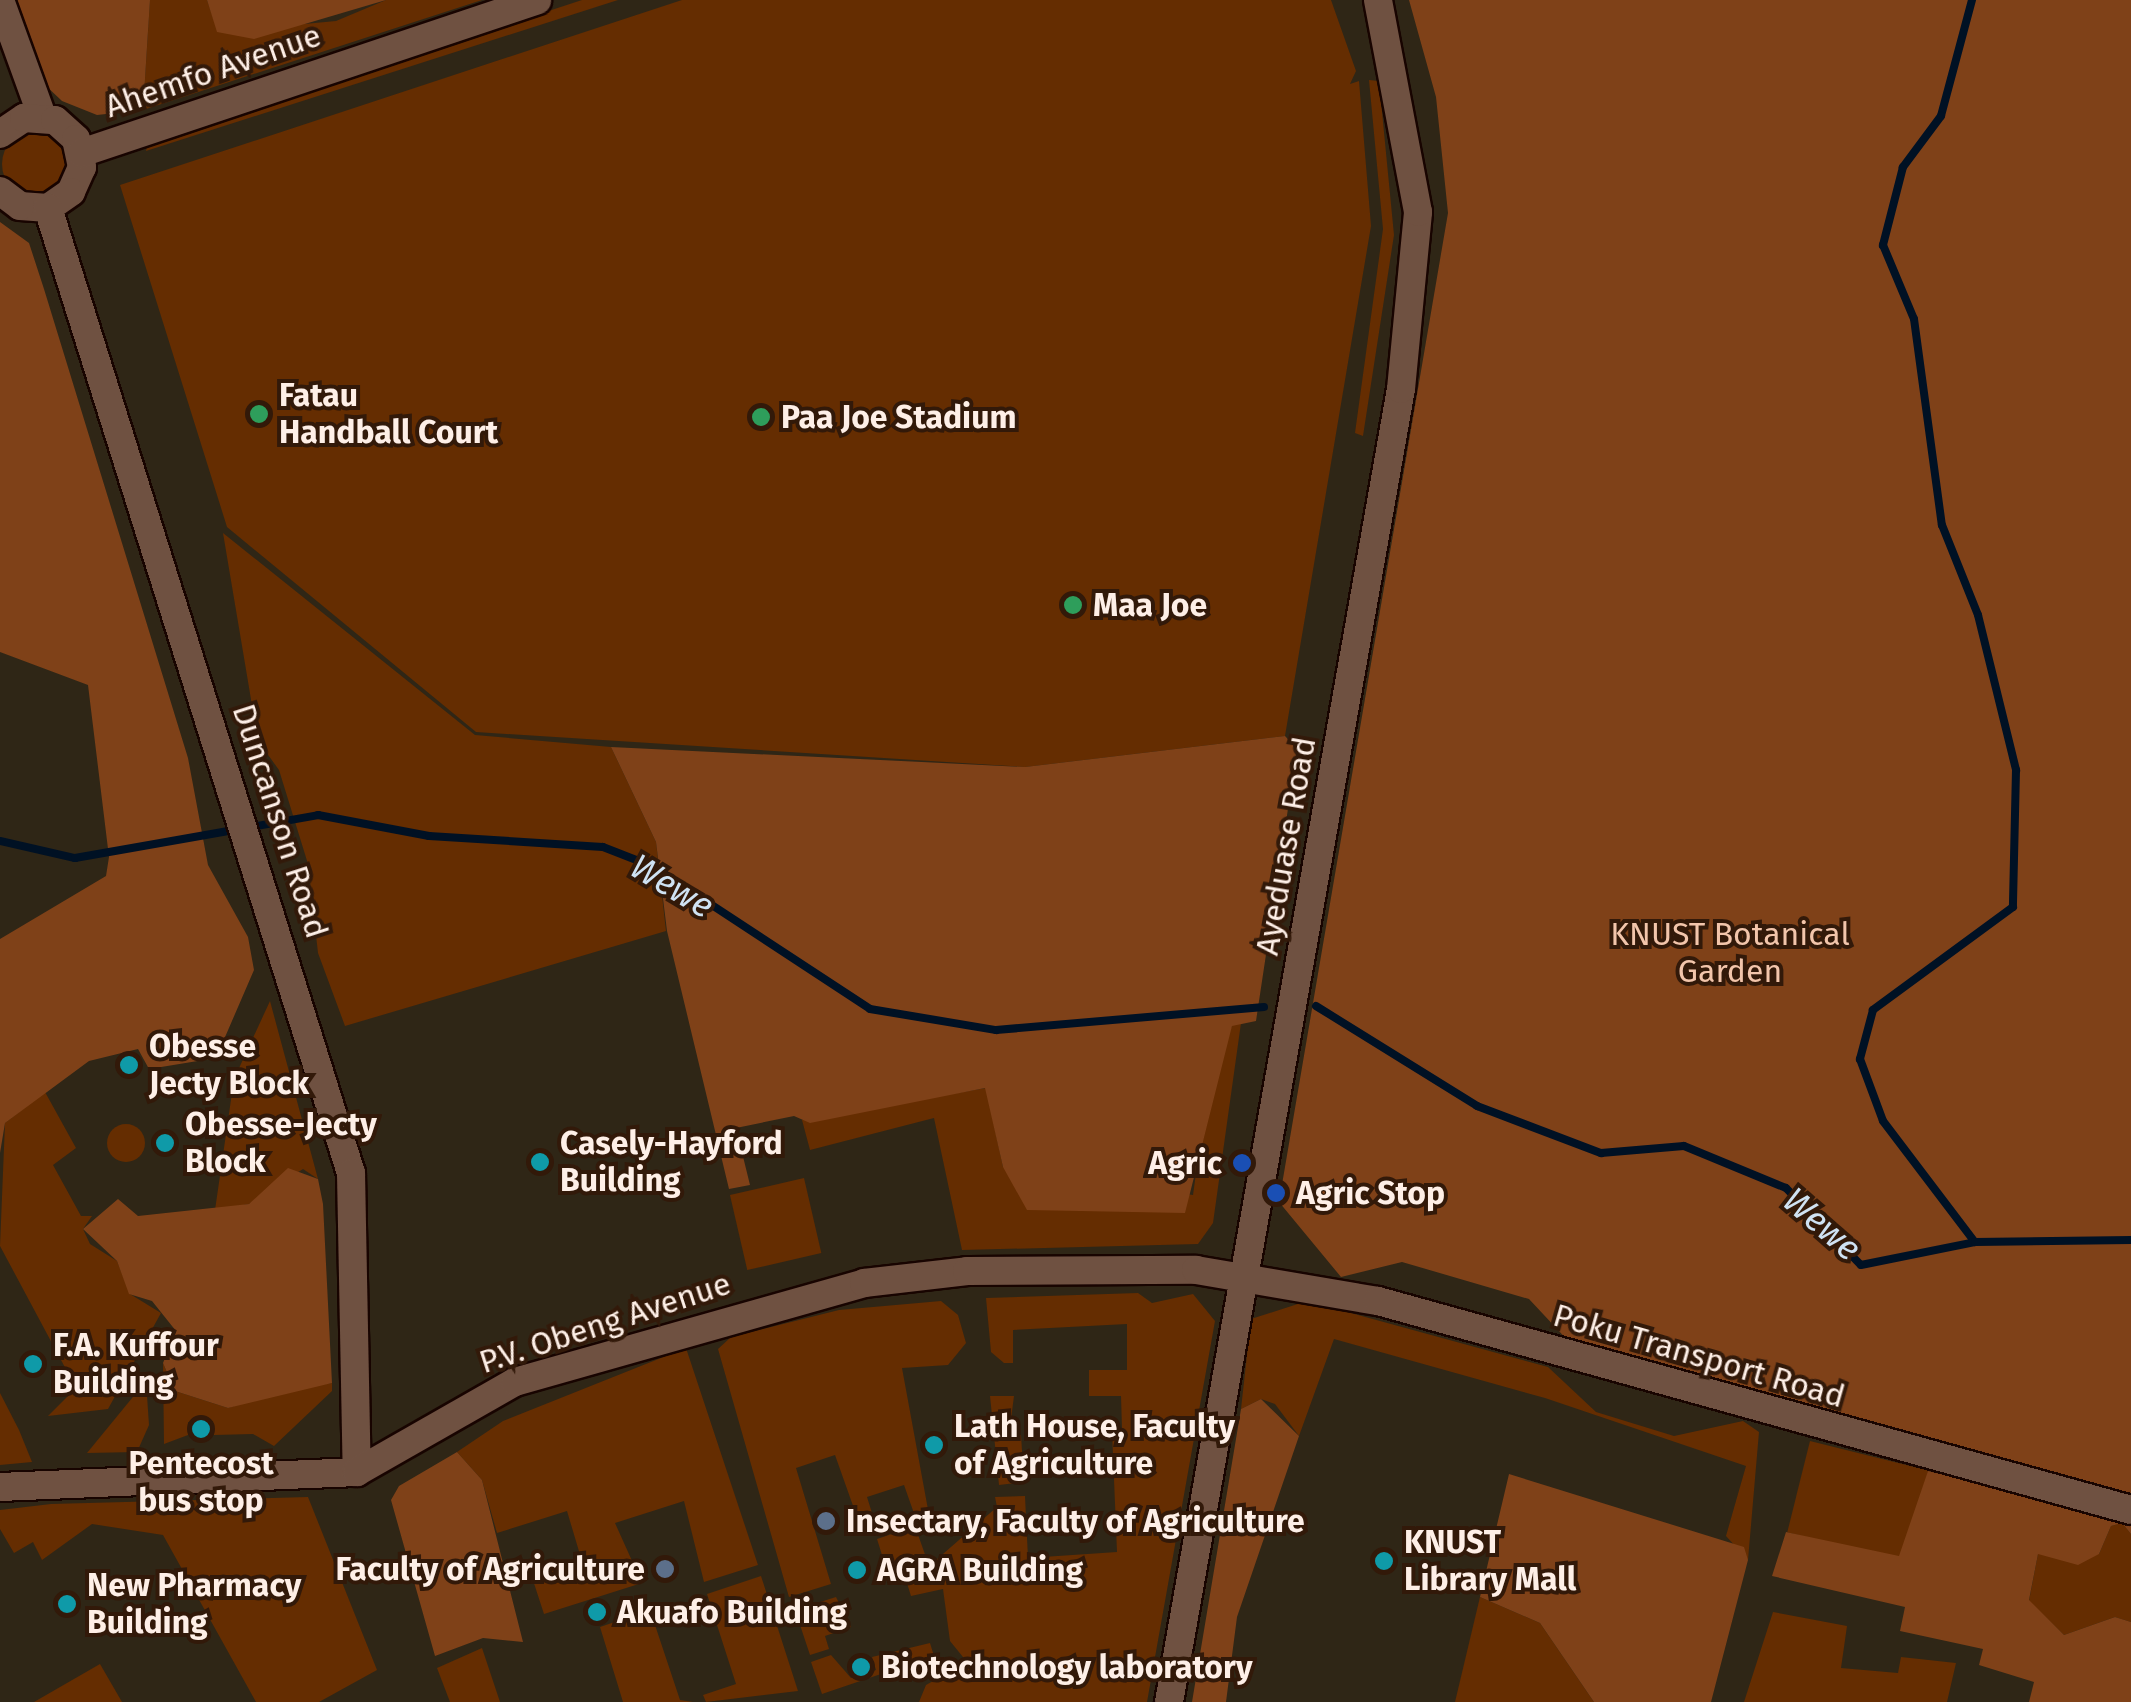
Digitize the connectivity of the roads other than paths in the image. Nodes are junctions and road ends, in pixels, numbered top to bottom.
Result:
1 (0, 0) edge
2 (537, 0) edge
3 (1378, 0) edge
4 (42, 116) junction
5 (0, 134) edge
6 (81, 153) junction
7 (0, 192) edge
8 (48, 208) junction
9 (1246, 1275) junction
10 (357, 1472) junction
11 (0, 1486) edge
12 (2131, 1510) edge
13 (1169, 1702) edge

1 - 4 street
2 - 6 street, Ahemfo Avenue
3 - 9 street, Ayeduase Road
4 - 5 street
4 - 6 street
6 - 8 street
7 - 8 street
8 - 10 street, Duncanson Road
9 - 10 street, P.V. Obeng Avenue
9 - 12 street, Poku Transport Road
9 - 13 street, Ayeduase Road
10 - 11 street, P.V. Obeng Avenue

